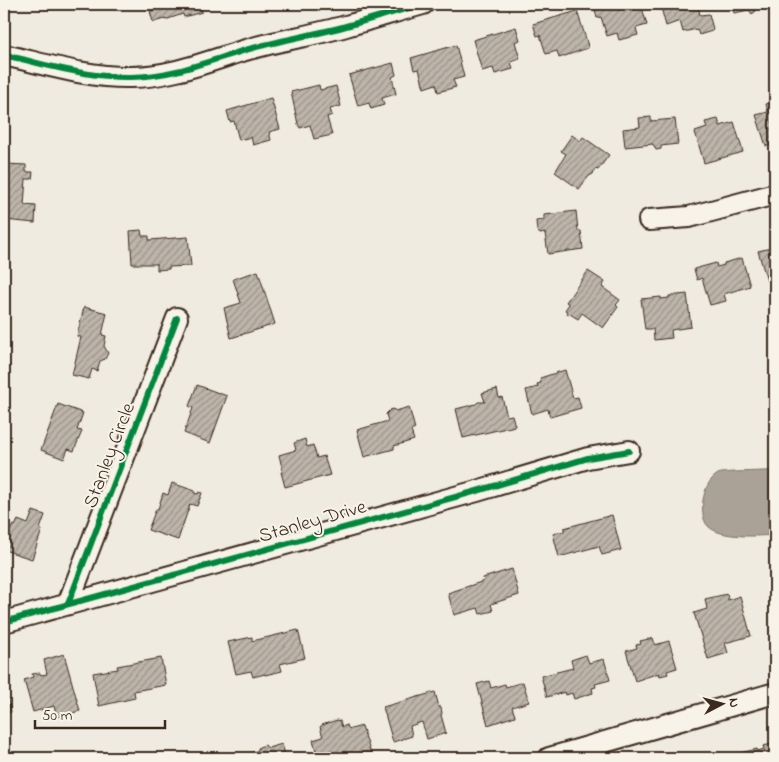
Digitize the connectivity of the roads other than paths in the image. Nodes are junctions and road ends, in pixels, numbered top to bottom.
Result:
1 (423, 4) edge
2 (4, 55) edge
3 (775, 194) edge
4 (650, 220) dead end
5 (177, 318) dead end
6 (628, 451) dead end
7 (68, 604) junction
8 (4, 622) edge
9 (775, 693) edge
10 (549, 758) edge

1 - 2 street
3 - 4 street
5 - 7 street, Stanley Circle
6 - 7 street, Stanley Drive
7 - 8 street, Stanley Drive
9 - 10 street

